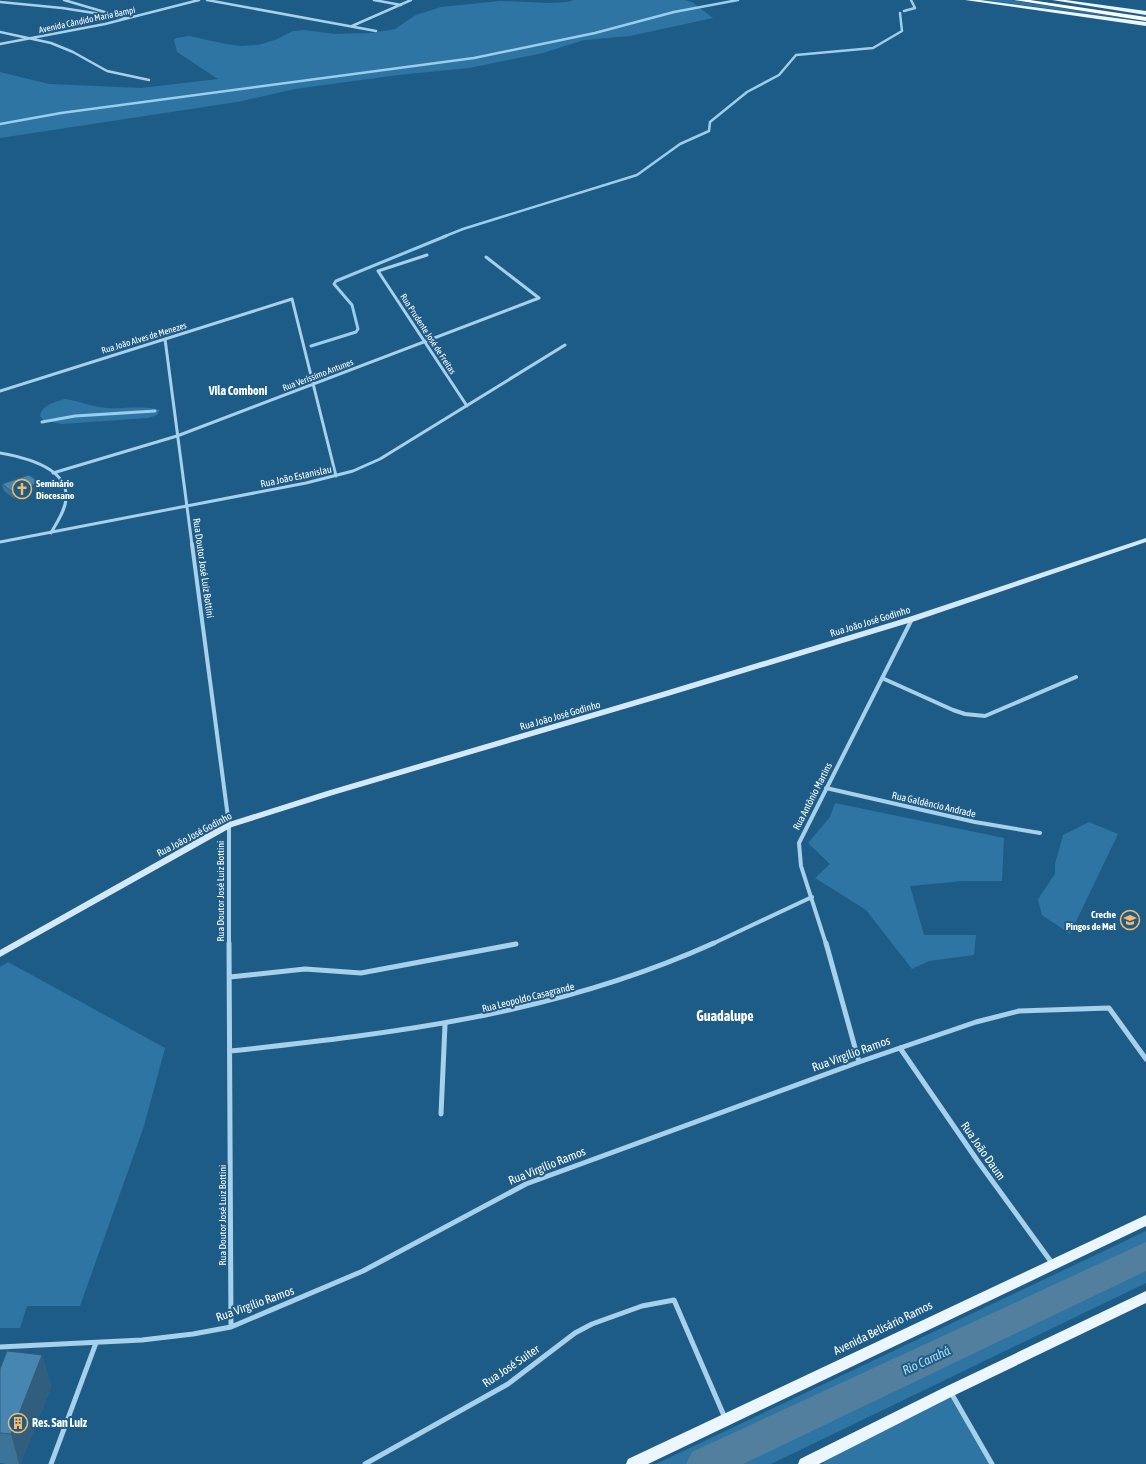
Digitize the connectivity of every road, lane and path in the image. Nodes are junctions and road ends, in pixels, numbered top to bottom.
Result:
1 (64, 0) edge
2 (199, 0) edge
3 (207, 0) edge
4 (374, 0) edge
5 (411, 0) edge
6 (968, 0) edge
7 (1017, 0) edge
8 (1055, 0) edge
9 (0, 2) edge
10 (400, 5) junction
11 (1146, 13) edge
12 (128, 19) junction
13 (1146, 19) edge
14 (1146, 24) edge
15 (352, 26) junction
16 (376, 31) dead end
17 (0, 32) edge
18 (32, 38) junction
19 (0, 44) edge
20 (150, 80) dead end
21 (427, 255) dead end
22 (486, 257) dead end
23 (165, 339) junction
24 (424, 342) junction
25 (565, 345) dead end
26 (313, 384) junction
27 (0, 391) edge
28 (467, 406) junction
29 (178, 436) junction
30 (0, 453) edge
31 (53, 473) junction
32 (336, 476) junction
33 (187, 506) junction
34 (51, 533) junction
35 (1146, 540) edge
36 (0, 542) edge
37 (912, 619) junction
38 (1076, 677) dead end
39 (882, 678) junction
40 (826, 788) junction
41 (229, 825) junction
42 (1040, 833) dead end
43 (812, 897) junction
44 (516, 944) dead end
45 (0, 954) edge
46 (230, 977) junction
47 (445, 1025) junction
48 (900, 1048) junction
49 (230, 1051) junction
50 (1146, 1059) edge
51 (858, 1062) junction
52 (441, 1114) dead end
53 (1146, 1220) edge
54 (1052, 1264) junction
55 (1146, 1297) edge
56 (231, 1327) junction
57 (96, 1343) junction
58 (0, 1347) edge
59 (950, 1391) junction
60 (726, 1420) junction
61 (50, 1464) edge
62 (365, 1464) edge
63 (633, 1464) edge
64 (805, 1464) edge
65 (992, 1464) edge

1 - 12 street
2 - 12 street, Avenida Cândido Maria Bampi
3 - 15 street
4 - 10 street
5 - 10 street
6 - 14 main road
7 - 13 highway
8 - 11 main road
9 - 12 street
10 - 15 street
12 - 18 street, Avenida Cândido Maria Bampi
15 - 16 street
17 - 18 street
18 - 19 street, Avenida Cândido Maria Bampi
18 - 20 street
21 - 24 street, Rua Prudente José de Freitas
22 - 24 street, Rua Veríssimo Antunes
23 - 26 street, Rua João Alves de Menezes
23 - 27 street, Rua João Alves de Menezes
23 - 29 street, Rua Doutor José Luiz Bottini
24 - 26 street, Rua Veríssimo Antunes
24 - 28 street, Rua Prudente José de Freitas
25 - 28 street, Rua João Estanislau
26 - 29 street, Rua Veríssimo Antunes
26 - 32 street
28 - 32 street, Rua João Estanislau
29 - 31 street, Rua Veríssimo Antunes
29 - 33 street, Rua Doutor José Luiz Bottini
30 - 31 street
31 - 34 street
32 - 33 street, Rua João Estanislau
33 - 34 street, Rua João Estanislau
33 - 41 street, Rua Doutor José Luiz Bottini
34 - 36 street, Rua João Estanislau
35 - 37 street, Rua João José Godinho
37 - 39 street, Rua Antônio Martins
37 - 41 street, Rua João José Godinho
38 - 39 street
39 - 40 street, Rua Antônio Martins
40 - 42 street, Rua Galdêncio Andrade
40 - 43 street, Rua Antônio Martins
41 - 45 street, Rua João José Godinho
41 - 46 street, Rua Doutor José Luiz Bottini
43 - 47 street, Rua Leopoldo Casagrande
43 - 51 street, Rua Antônio Martins
44 - 46 street
46 - 49 street, Rua Doutor José Luiz Bottini
47 - 49 street, Rua Leopoldo Casagrande
47 - 52 street
48 - 50 street, Rua Virgílio Ramos
48 - 51 street, Rua Virgílio Ramos
48 - 54 street, Rua João Daum
49 - 56 street, Rua Doutor José Luiz Bottini
51 - 56 street, Rua Virgílio Ramos
53 - 54 main road, Avenida Belisário Ramos
54 - 60 main road, Avenida Belisário Ramos
55 - 59 main road
56 - 57 street, Rua Virgílio Ramos
57 - 58 street, Rua Virgílio Ramos
57 - 61 street
59 - 64 main road
59 - 65 street
60 - 62 street, Rua José Suiter
60 - 63 main road, Avenida Belisário Ramos

